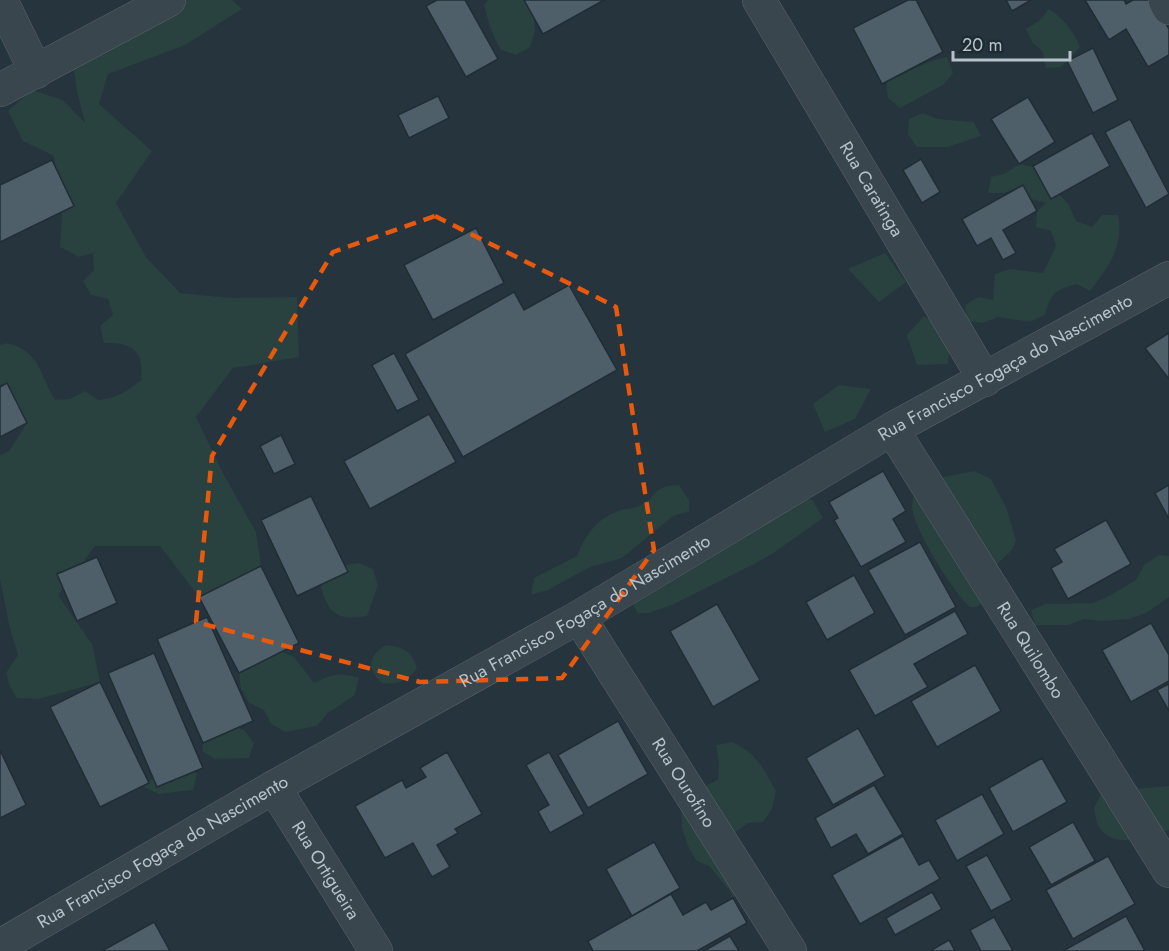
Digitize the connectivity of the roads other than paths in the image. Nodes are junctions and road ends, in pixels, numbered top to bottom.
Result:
1 (1, 0) edge
2 (169, 0) edge
3 (759, 0) edge
4 (1165, 0) edge
5 (1169, 8) edge
6 (36, 72) junction
7 (0, 90) edge
8 (1169, 278) edge
9 (985, 380) junction
10 (892, 429) junction
11 (579, 617) junction
12 (274, 787) junction
13 (1169, 871) edge
14 (0, 946) edge
15 (376, 951) edge
16 (790, 951) edge

1 - 6 street
2 - 6 street
3 - 9 street, Rua Caratinga
4 - 5 street
6 - 7 street
8 - 9 street, Rua Francisco Fogaça do Nascimento
9 - 10 street, Rua Francisco Fogaça do Nascimento
10 - 11 street, Rua Francisco Fogaça do Nascimento
10 - 13 street, Rua Quilombo
11 - 12 street, Rua Francisco Fogaça do Nascimento
11 - 16 street, Rua Ourofino
12 - 14 street, Rua Francisco Fogaça do Nascimento
12 - 15 street, Rua Ortigueira

